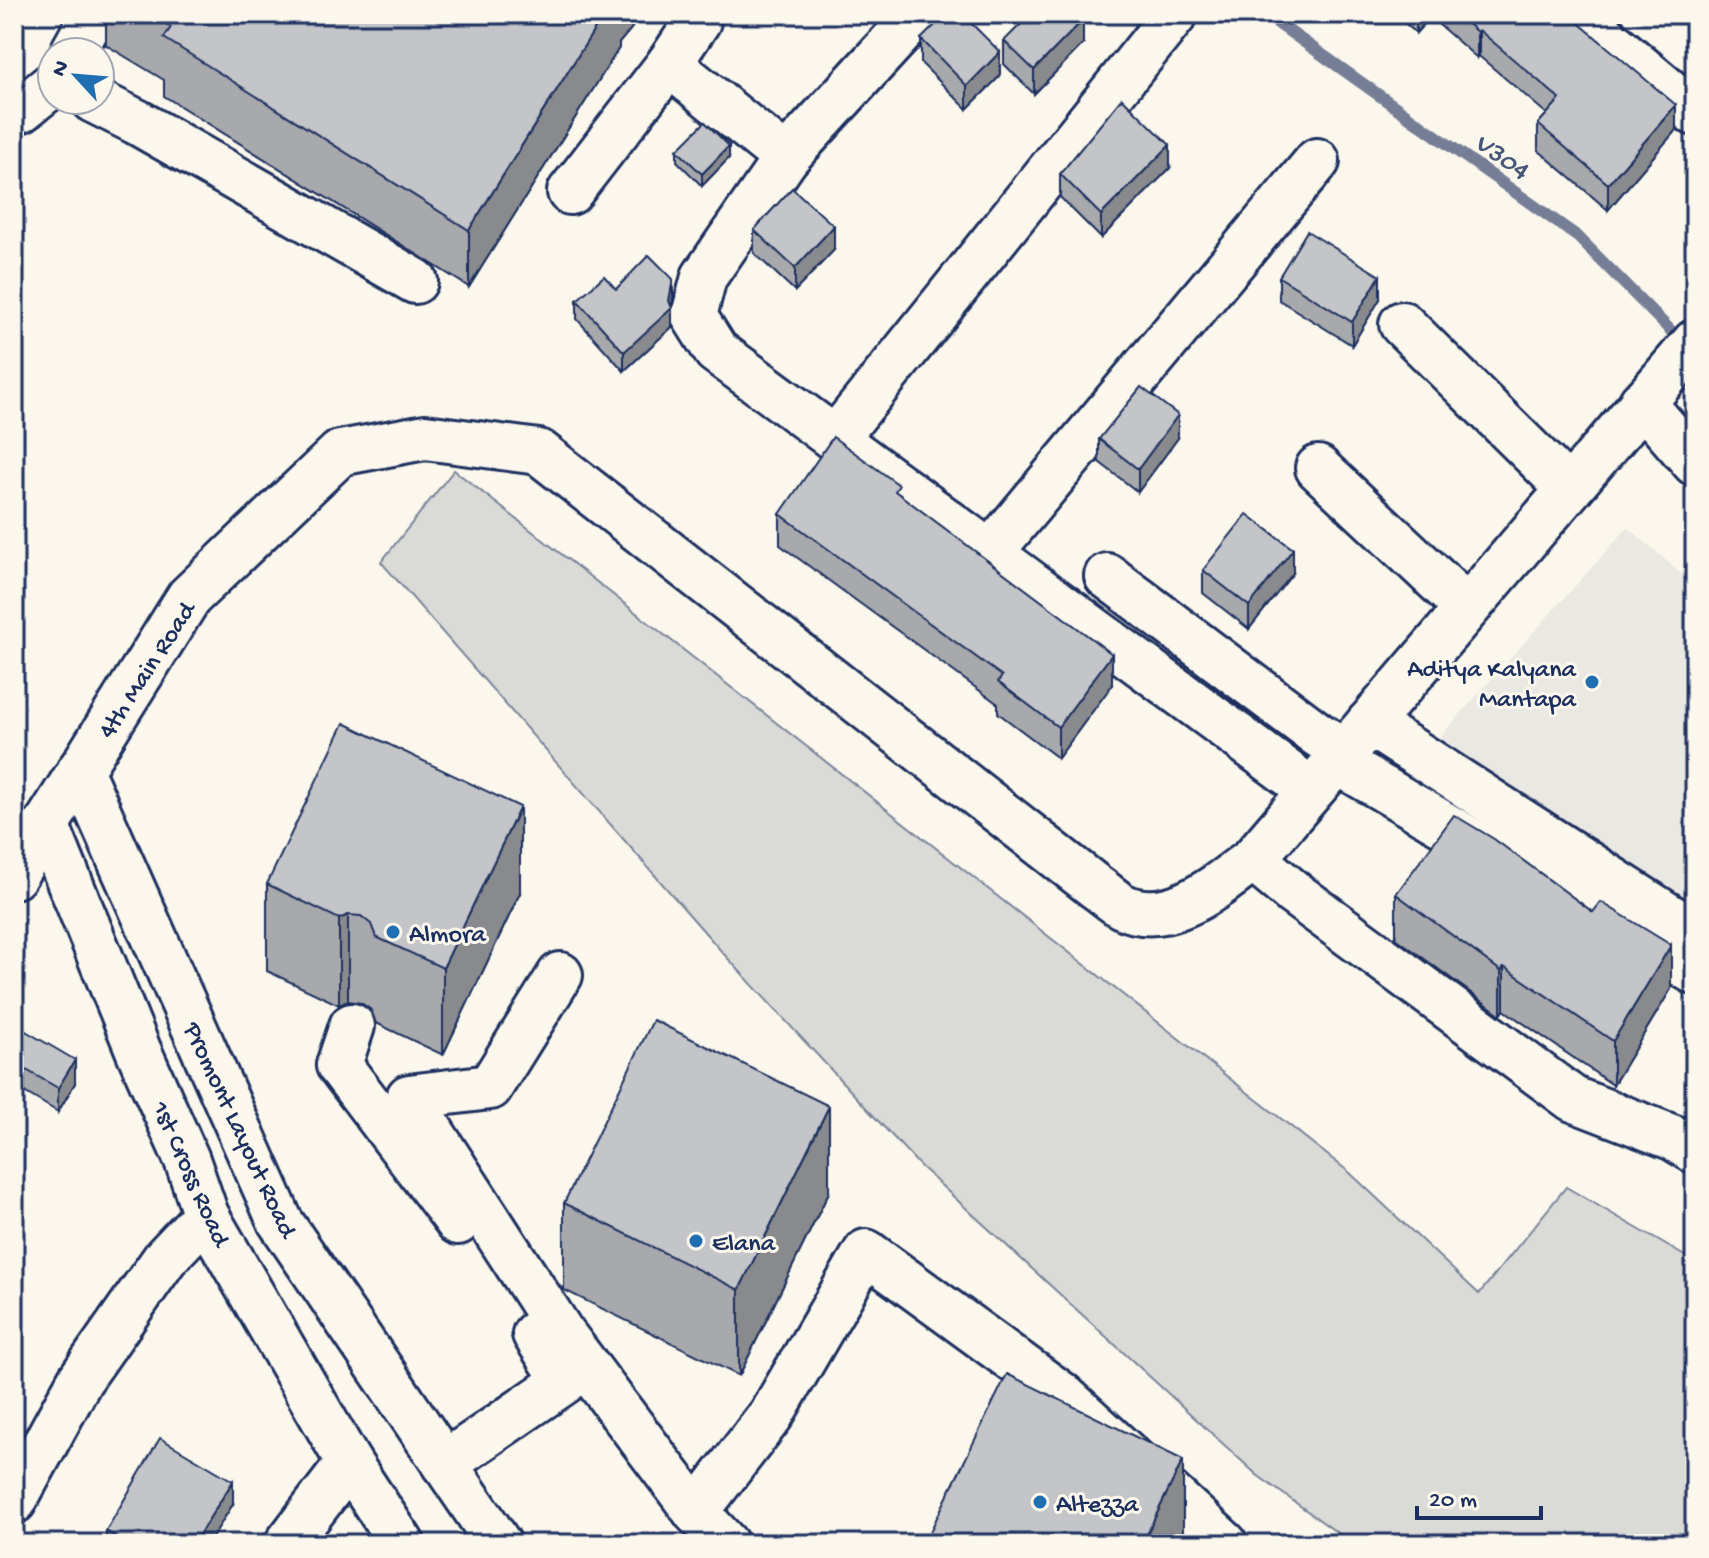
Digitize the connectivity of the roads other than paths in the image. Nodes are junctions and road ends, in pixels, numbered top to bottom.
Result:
1 (94, 14) edge
2 (918, 14) edge
3 (1175, 14) edge
4 (1577, 14) edge
5 (698, 21) dead end
6 (82, 36) edge
7 (669, 64) junction
8 (36, 98) edge
9 (14, 106) edge
10 (116, 112) edge
11 (1695, 113) edge
12 (786, 158) junction
13 (1317, 161) dead end
14 (570, 192) dead end
15 (415, 281) dead end
16 (1402, 324) dead end
17 (1695, 342) edge
18 (1651, 392) junction
19 (835, 439) junction
20 (1695, 463) edge
21 (1318, 468) dead end
22 (1569, 489) junction
23 (990, 553) junction
24 (1107, 576) dead end
25 (1467, 608) junction
26 (1340, 757) junction
27 (80, 770) junction
28 (46, 824) junction
29 (1253, 859) junction
30 (14, 876) edge
31 (1695, 933) edge
32 (1695, 972) edge
33 (560, 975) dead end
34 (352, 1026) dead end
35 (1695, 1151) edge
36 (206, 1215) junction
37 (349, 1463) junction
38 (444, 1464) junction
39 (14, 1501) edge
40 (696, 1512) junction
41 (287, 1544) edge
42 (402, 1544) edge
43 (499, 1544) edge
44 (726, 1544) edge
45 (1225, 1544) edge

1 - 6 street
2 - 12 street
3 - 19 street
4 - 11 street
5 - 7 street
7 - 12 street
7 - 14 street
8 - 9 street
10 - 15 street
12 - 19 street
13 - 23 street
16 - 22 street
17 - 18 street
18 - 20 street
18 - 22 street
19 - 23 street
21 - 25 street
22 - 25 street
23 - 26 street
24 - 26 street
25 - 26 street
26 - 29 street
26 - 31 street
26 - 32 street
27 - 28 street, 4th Main Road
27 - 29 street, 4th Main Road
27 - 38 street, Promont Layout Road
28 - 30 street, 4th Main Road
28 - 36 street, 1st Cross Road
29 - 35 street
33 - 40 street
34 - 38 street
36 - 37 street, 1st Cross Road
36 - 39 street
37 - 41 street
37 - 42 street, 1st Cross Road
38 - 43 street, Promont Layout Road
40 - 44 street
40 - 45 street

